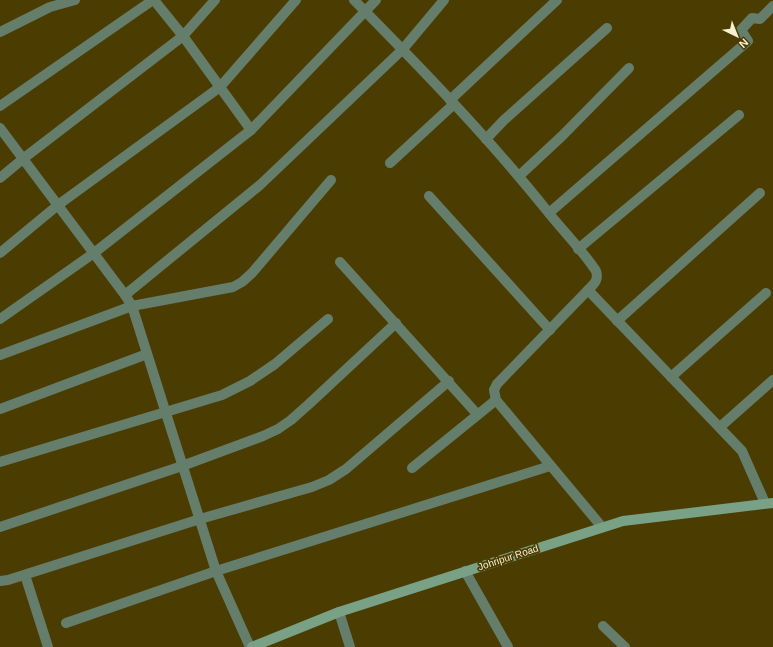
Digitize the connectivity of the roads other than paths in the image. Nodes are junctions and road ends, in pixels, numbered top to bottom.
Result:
1 (75, 0) edge
2 (153, 0) edge
3 (215, 0) edge
4 (296, 0) edge
5 (354, 0) edge
6 (376, 0) edge
7 (444, 0) edge
8 (556, 0) edge
9 (773, 6) edge
10 (365, 12) junction
11 (607, 28) dead end
12 (0, 32) edge
13 (183, 36) junction
14 (403, 50) junction
15 (629, 68) dead end
16 (220, 87) junction
17 (452, 102) junction
18 (0, 106) edge
19 (738, 115) dead end
20 (0, 128) edge
21 (251, 130) junction
22 (486, 139) junction
23 (24, 158) junction
24 (390, 163) dead end
25 (519, 176) junction
26 (0, 178) edge
27 (331, 180) dead end
28 (760, 193) dead end
29 (429, 196) dead end
30 (58, 205) junction
31 (549, 213) junction
32 (578, 249) junction
33 (0, 253) edge
34 (94, 253) junction
35 (340, 262) dead end
36 (588, 290) junction
37 (766, 293) dead end
38 (125, 295) junction
39 (132, 306) junction
40 (0, 319) edge
41 (328, 319) dead end
42 (617, 321) junction
43 (396, 323) junction
44 (550, 330) junction
45 (147, 354) junction
46 (0, 355) edge
47 (671, 376) junction
48 (773, 380) edge
49 (449, 381) junction
50 (496, 400) junction
51 (0, 409) edge
52 (165, 412) junction
53 (477, 414) junction
54 (720, 427) junction
55 (0, 462) edge
56 (182, 466) junction
57 (550, 466) junction
58 (412, 468) dead end
59 (769, 503) edge
60 (200, 520) junction
61 (0, 527) edge
62 (602, 527) junction
63 (216, 571) junction
64 (465, 571) junction
65 (25, 575) junction
66 (0, 581) edge
67 (339, 612) junction
68 (66, 623) dead end
69 (603, 626) dead end
70 (48, 647) edge
71 (251, 647) edge
72 (350, 647) edge
73 (508, 647) edge
74 (625, 647) edge

1 - 12 street
2 - 13 street
2 - 18 street
3 - 13 street
4 - 16 street
5 - 10 street
6 - 10 street
7 - 14 street
8 - 17 street
9 - 31 street
10 - 14 street
10 - 21 street
11 - 22 street
13 - 16 street
13 - 23 street
14 - 17 street
14 - 38 street
15 - 25 street
16 - 21 street
16 - 30 street
17 - 22 street
17 - 24 street
19 - 32 street
20 - 23 street
21 - 34 street
22 - 25 street
23 - 26 street
23 - 30 street
25 - 31 street
27 - 39 street
28 - 42 street
29 - 44 street
30 - 33 street
30 - 34 street
31 - 32 street
32 - 36 street
34 - 38 street
34 - 40 street
35 - 43 street
36 - 42 street
36 - 44 street
37 - 47 street
38 - 39 street
39 - 45 street
39 - 46 street
41 - 52 street
42 - 47 street
43 - 49 street
43 - 56 street
44 - 50 street
45 - 51 street
45 - 52 street
47 - 54 street
48 - 54 street
49 - 53 street
49 - 60 street
50 - 53 street
50 - 57 street
52 - 55 street
52 - 56 street
53 - 58 street
54 - 59 street
56 - 60 street
56 - 61 street
57 - 62 street
57 - 63 street
59 - 62 street, Johripur Road
60 - 63 street
60 - 65 street
62 - 64 street, Johripur Road
63 - 68 street
63 - 71 street
64 - 67 street, Johripur Road
64 - 73 street
65 - 66 street
65 - 70 street
67 - 71 street, Johripur Road
67 - 72 street
69 - 74 street

